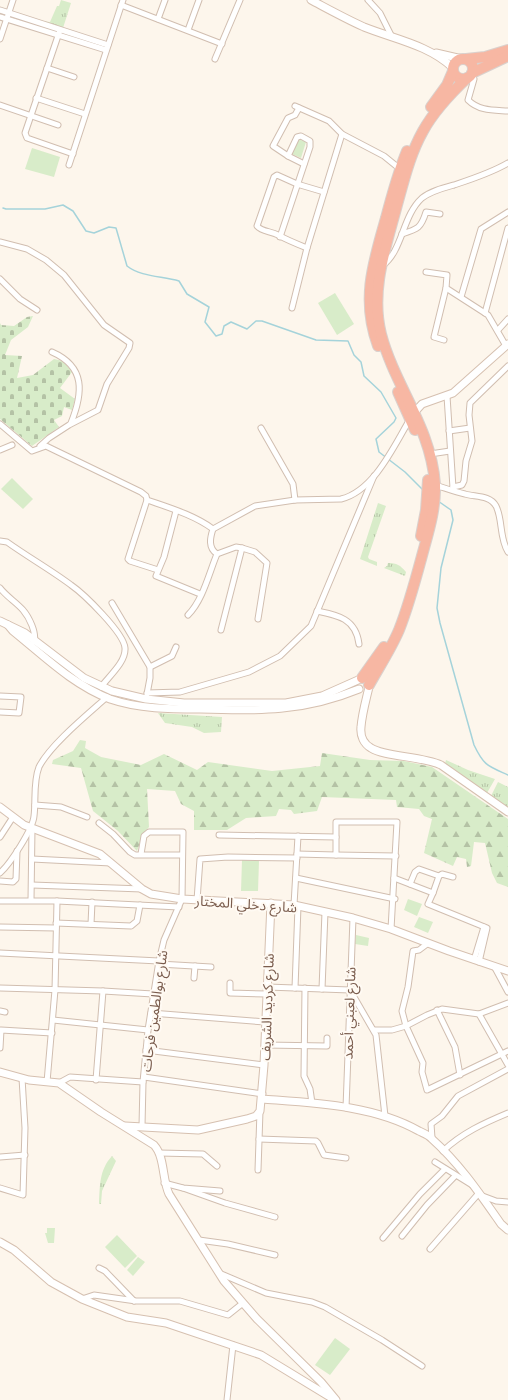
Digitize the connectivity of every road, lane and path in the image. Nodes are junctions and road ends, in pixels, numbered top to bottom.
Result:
1 (13, 0) edge
2 (165, 0) edge
3 (199, 0) edge
4 (240, 0) edge
5 (311, 0) edge
6 (368, 0) edge
7 (122, 3) edge
8 (0, 10) edge
9 (8, 16) junction
10 (0, 17) edge
11 (158, 19) junction
12 (60, 30) junction
13 (188, 30) junction
14 (58, 36) junction
15 (392, 37) junction
16 (0, 39) edge
17 (108, 44) junction
18 (222, 44) junction
19 (106, 50) junction
20 (428, 50) junction
21 (508, 50) edge
22 (508, 56) edge
23 (464, 59) junction
24 (215, 60) dead end
25 (46, 68) junction
26 (453, 70) junction
27 (470, 75) junction
28 (74, 77) dead end
29 (36, 98) junction
30 (0, 105) edge
31 (508, 111) edge
32 (85, 114) junction
33 (30, 115) junction
34 (58, 125) dead end
35 (342, 134) junction
36 (73, 154) junction
37 (288, 156) junction
38 (508, 163) edge
39 (304, 164) junction
40 (69, 165) dead end
41 (400, 169) junction
42 (297, 184) junction
43 (324, 192) junction
44 (508, 212) edge
45 (440, 214) dead end
46 (508, 228) edge
47 (402, 234) junction
48 (280, 237) junction
49 (0, 242) edge
50 (503, 247) junction
51 (307, 248) junction
52 (508, 253) edge
53 (381, 266) junction
54 (426, 272) dead end
55 (0, 279) edge
56 (446, 288) junction
57 (461, 297) junction
58 (292, 308) dead end
59 (38, 310) dead end
60 (485, 313) junction
61 (508, 319) edge
62 (498, 330) junction
63 (444, 340) dead end
64 (507, 345) edge
65 (52, 352) dead end
66 (508, 366) edge
67 (447, 396) junction
68 (412, 415) junction
69 (0, 424) edge
70 (71, 424) junction
71 (260, 428) dead end
72 (470, 428) junction
73 (449, 431) junction
74 (12, 445) dead end
75 (39, 447) junction
76 (0, 450) edge
77 (450, 451) junction
78 (430, 454) junction
79 (374, 476) junction
80 (435, 485) junction
81 (453, 488) junction
82 (147, 500) junction
83 (295, 500) junction
84 (176, 511) junction
85 (213, 529) junction
86 (0, 541) edge
87 (242, 548) junction
88 (508, 552) edge
89 (217, 554) junction
90 (158, 570) junction
91 (0, 588) edge
92 (200, 594) junction
93 (3, 596) edge
94 (112, 603) dead end
95 (317, 611) junction
96 (188, 615) dead end
97 (258, 619) dead end
98 (0, 621) edge
99 (221, 630) dead end
100 (34, 644) junction
101 (359, 644) dead end
102 (176, 647) dead end
103 (150, 667) junction
104 (360, 679) junction
105 (101, 686) junction
106 (363, 693) junction
107 (0, 696) edge
108 (146, 696) junction
109 (107, 697) junction
110 (0, 712) edge
111 (35, 805) junction
112 (0, 807) edge
113 (508, 812) edge
114 (13, 817) junction
115 (87, 817) dead end
116 (99, 823) dead end
117 (32, 828) junction
118 (219, 835) dead end
119 (298, 836) junction
120 (0, 837) edge
121 (336, 837) junction
122 (21, 842) junction
123 (32, 843) junction
124 (17, 850) junction
125 (140, 854) junction
126 (182, 855) junction
127 (336, 855) junction
128 (297, 856) junction
129 (396, 856) junction
130 (32, 859) junction
131 (111, 863) junction
132 (0, 873) edge
133 (439, 876) junction
134 (453, 877) dead end
135 (296, 878) junction
136 (394, 878) junction
137 (0, 881) edge
138 (410, 884) junction
139 (32, 885) junction
140 (142, 889) junction
141 (433, 892) junction
142 (182, 899) junction
143 (394, 899) junction
144 (31, 900) junction
145 (197, 900) junction
146 (0, 901) edge
147 (57, 901) junction
148 (92, 902) junction
149 (271, 903) junction
150 (140, 905) junction
151 (296, 906) junction
152 (179, 907) junction
153 (325, 912) junction
154 (353, 918) junction
155 (91, 924) junction
156 (56, 926) junction
157 (0, 927) edge
158 (391, 929) junction
159 (427, 944) junction
160 (0, 953) edge
161 (56, 956) junction
162 (477, 961) junction
163 (159, 963) junction
164 (194, 966) junction
165 (210, 966) dead end
166 (494, 966) junction
167 (507, 971) edge
168 (194, 978) dead end
169 (500, 978) junction
170 (230, 984) dead end
171 (0, 988) edge
172 (294, 988) junction
173 (305, 988) junction
174 (322, 989) junction
175 (55, 990) junction
176 (350, 990) junction
177 (103, 991) junction
178 (267, 991) junction
179 (508, 992) edge
180 (153, 994) junction
181 (508, 1003) edge
182 (438, 1010) junction
183 (151, 1013) junction
184 (479, 1014) junction
185 (53, 1020) junction
186 (266, 1022) junction
187 (102, 1025) junction
188 (406, 1026) junction
189 (148, 1030) junction
190 (374, 1030) junction
191 (52, 1033) junction
192 (327, 1038) dead end
193 (265, 1045) junction
194 (304, 1046) junction
195 (0, 1048) edge
196 (146, 1050) junction
197 (508, 1051) edge
198 (502, 1054) junction
199 (264, 1065) junction
200 (508, 1065) edge
201 (508, 1069) edge
202 (0, 1072) edge
203 (460, 1075) junction
204 (22, 1078) junction
205 (96, 1080) junction
206 (144, 1080) junction
207 (47, 1082) junction
208 (58, 1083) junction
209 (262, 1096) junction
210 (312, 1103) junction
211 (346, 1108) junction
212 (260, 1111) junction
213 (508, 1113) edge
214 (385, 1116) junction
215 (123, 1126) junction
216 (142, 1126) junction
217 (432, 1138) junction
218 (259, 1139) junction
219 (443, 1151) junction
220 (159, 1153) junction
221 (25, 1155) junction
222 (0, 1157) edge
223 (346, 1158) dead end
224 (435, 1162) dead end
225 (217, 1166) dead end
226 (445, 1169) junction
227 (258, 1170) dead end
228 (455, 1176) junction
229 (164, 1182) junction
230 (475, 1186) junction
231 (0, 1188) edge
232 (183, 1188) junction
233 (220, 1191) dead end
234 (480, 1194) junction
235 (508, 1202) edge
236 (275, 1217) dead end
237 (508, 1230) edge
238 (402, 1236) dead end
239 (383, 1238) dead end
240 (198, 1240) junction
241 (0, 1242) edge
242 (430, 1249) dead end
243 (275, 1256) dead end
244 (99, 1268) dead end
245 (219, 1273) junction
246 (82, 1300) junction
247 (134, 1301) junction
248 (243, 1303) junction
249 (233, 1345) junction
250 (422, 1366) dead end
251 (227, 1400) edge
252 (335, 1400) edge

1 - 9 street
2 - 11 street
3 - 13 street
4 - 18 street
5 - 15 street
6 - 15 street
7 - 11 street
7 - 17 street
8 - 9 street
9 - 10 street
9 - 12 street
9 - 14 street
9 - 16 street
11 - 13 street
12 - 14 street
12 - 17 street
13 - 18 street
14 - 19 street
14 - 25 street
15 - 20 street
17 - 19 street
18 - 24 street
19 - 32 street
20 - 23 street
20 - 26 street
21 - 23 highway
22 - 27 highway
23 - 26 highway
23 - 27 highway
25 - 28 street
25 - 29 street
26 - 27 highway
26 - 41 highway
27 - 31 street
27 - 53 highway
29 - 32 street
29 - 33 street
30 - 33 street
32 - 36 street
33 - 34 street
33 - 36 street
35 - 37 street
35 - 41 street
35 - 43 street
36 - 40 street
37 - 39 street
37 - 39 street
38 - 47 street
39 - 42 street
41 - 68 highway
42 - 43 street
42 - 48 street
42 - 48 street
43 - 51 street
44 - 57 street
45 - 47 street
46 - 50 street
47 - 53 street
48 - 51 street
49 - 70 street
50 - 52 street
50 - 60 street
51 - 58 street
53 - 68 highway
54 - 56 street
55 - 59 street
56 - 57 street
56 - 63 street
57 - 60 street
60 - 62 street
61 - 62 street
62 - 64 street
64 - 67 street
65 - 70 street
66 - 72 street
67 - 68 street
67 - 73 street
68 - 78 highway
68 - 79 street
68 - 104 highway
69 - 75 street
70 - 75 street
71 - 83 street
72 - 73 street
72 - 81 street
73 - 77 street
74 - 76 street
75 - 82 street
77 - 78 street
77 - 81 street
78 - 80 highway
79 - 83 street
79 - 95 street
80 - 81 street
80 - 106 highway
81 - 88 street
82 - 84 street
82 - 90 street
83 - 85 street
84 - 85 street
84 - 90 street
85 - 89 street
86 - 105 street
87 - 89 street
87 - 97 street
87 - 99 street
89 - 92 street
90 - 92 street
91 - 93 street
92 - 96 street
93 - 100 street
94 - 103 street
95 - 101 street
95 - 108 street
98 - 100 street
100 - 105 street
100 - 109 street
102 - 103 street
103 - 108 street
104 - 106 street
104 - 106 street
104 - 108 street
105 - 108 street
106 - 109 street
106 - 113 street
107 - 110 street
109 - 111 street
111 - 115 street
111 - 117 street
112 - 114 street, شارع دخلي المختار
114 - 117 street, شارع دخلي المختار
114 - 120 street
116 - 125 street
117 - 122 street
117 - 123 street
117 - 131 street, شارع دخلي المختار
118 - 119 street
119 - 121 street
119 - 128 street
121 - 127 street
121 - 129 street
122 - 123 street
122 - 124 street
123 - 130 street
124 - 132 street
124 - 137 street
125 - 126 street
125 - 126 street
126 - 142 street
127 - 128 street
127 - 129 street
128 - 135 street
128 - 145 street
129 - 136 street
130 - 131 street
130 - 139 street
131 - 140 street, شارع دخلي المختار
133 - 134 street
133 - 138 street
133 - 141 street
135 - 143 street
135 - 151 street
136 - 138 street
136 - 143 street
138 - 141 street
139 - 140 street
139 - 144 street
140 - 142 street, شارع دخلي المختار
141 - 162 street
142 - 145 street, شارع دخلي المختار
142 - 152 street, شارع بوالطمين فرحات
143 - 158 street
144 - 146 street
144 - 147 street
145 - 149 street, شارع دخلي المختار
147 - 148 street
147 - 156 street
148 - 150 street
148 - 155 street
149 - 151 street, شارع دخلي المختار
149 - 178 street, شارع كرديد الشريف
150 - 152 street
150 - 155 street
151 - 153 street, شارع دخلي المختار
151 - 172 street
152 - 163 street, شارع بوالطمين فرحات
153 - 154 street, شارع دخلي المختار
153 - 174 street
154 - 158 street, شارع دخلي المختار
154 - 176 street, شارع لعبني أحمد
155 - 156 street
156 - 157 street
156 - 161 street
158 - 159 street, شارع دخلي المختار
159 - 162 street, شارع دخلي المختار
159 - 188 street
160 - 161 street
161 - 163 street
161 - 175 street
162 - 166 street, شارع دخلي المختار
163 - 164 street
163 - 180 street, شارع بوالطمين فرحات
164 - 165 street
164 - 168 street
166 - 167 street, شارع دخلي المختار
166 - 169 street
167 - 169 street
169 - 179 street
170 - 178 street
171 - 175 street
172 - 173 street
172 - 178 street
173 - 174 street
173 - 194 street
174 - 176 street
175 - 177 street
175 - 185 street
176 - 190 street
176 - 211 street, شارع لعبني أحمد
177 - 180 street
177 - 187 street
178 - 186 street, شارع كرديد الشريف
180 - 183 street, شارع بوالطمين فرحات
181 - 184 street
182 - 184 street
182 - 188 street
182 - 203 street
183 - 186 street
183 - 189 street, شارع بوالطمين فرحات
184 - 198 street
185 - 187 street
185 - 191 street
186 - 193 street, شارع كرديد الشريف
187 - 189 street
187 - 205 street
188 - 190 street
188 - 203 street
189 - 196 street, شارع بوالطمين فرحات
190 - 214 street
191 - 195 street
191 - 207 street
192 - 194 street
193 - 194 street
193 - 199 street, شارع كرديد الشريف
194 - 210 street
196 - 199 street
196 - 206 street, شارع بوالطمين فرحات
197 - 198 street
198 - 200 street
198 - 203 street
199 - 209 street, شارع كرديد الشريف
201 - 217 street
202 - 204 street
204 - 207 street
204 - 221 street
205 - 206 street
205 - 208 street
206 - 209 street
206 - 216 street, شارع بوالطمين فرحات
207 - 208 street
208 - 215 street
209 - 210 street
209 - 212 street, شارع كرديد الشريف
210 - 211 street
211 - 214 street
212 - 216 street
212 - 218 street
213 - 219 street
214 - 217 street
215 - 216 street
215 - 220 street
217 - 219 street
218 - 223 street
218 - 227 street
219 - 230 street
220 - 225 street
220 - 229 street
221 - 222 street
221 - 231 street
224 - 226 street
226 - 228 street
226 - 239 street
228 - 230 street
228 - 238 street
229 - 232 street
229 - 240 street
230 - 234 street
232 - 233 street
232 - 236 street
234 - 235 street
234 - 237 street
234 - 242 street
240 - 243 street
240 - 245 street
241 - 246 street
244 - 247 street
245 - 248 street
245 - 250 street
246 - 247 street
246 - 249 street
247 - 248 street
248 - 252 street
249 - 251 street
249 - 252 street

